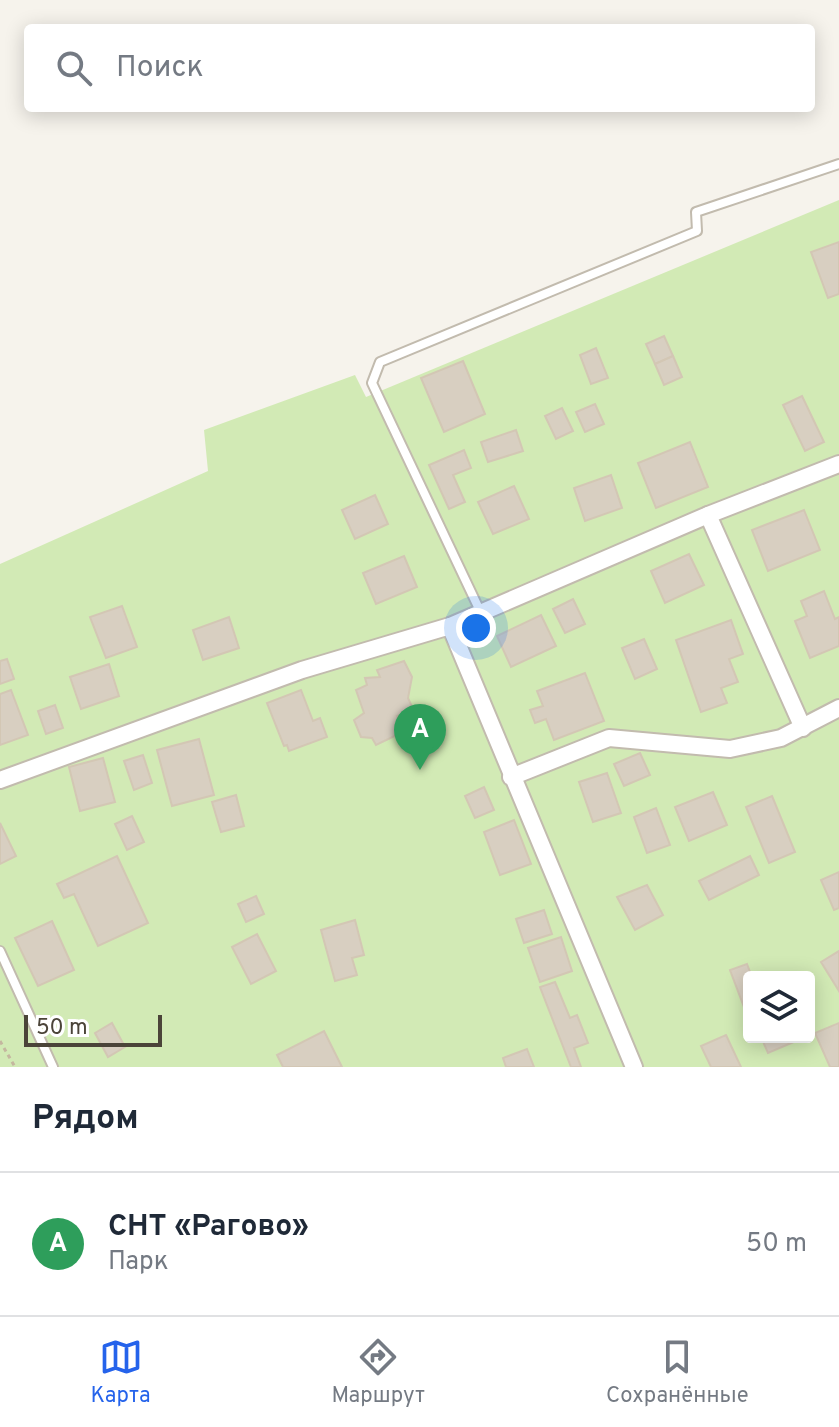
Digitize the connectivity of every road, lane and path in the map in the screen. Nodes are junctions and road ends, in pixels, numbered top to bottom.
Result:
1 (839, 164) edge
2 (839, 464) edge
3 (708, 515) junction
4 (481, 613) junction
5 (450, 626) junction
6 (839, 708) edge
7 (803, 728) junction
8 (511, 777) junction
9 (0, 780) edge
10 (0, 951) edge
11 (0, 1041) edge
12 (15, 1067) edge
13 (53, 1067) edge
14 (634, 1067) edge

1 - 4 lane
2 - 3 street
3 - 4 street
3 - 7 street
4 - 5 street
5 - 8 street
5 - 9 street
6 - 7 street
7 - 8 street
8 - 14 street
10 - 13 lane
11 - 12 path

